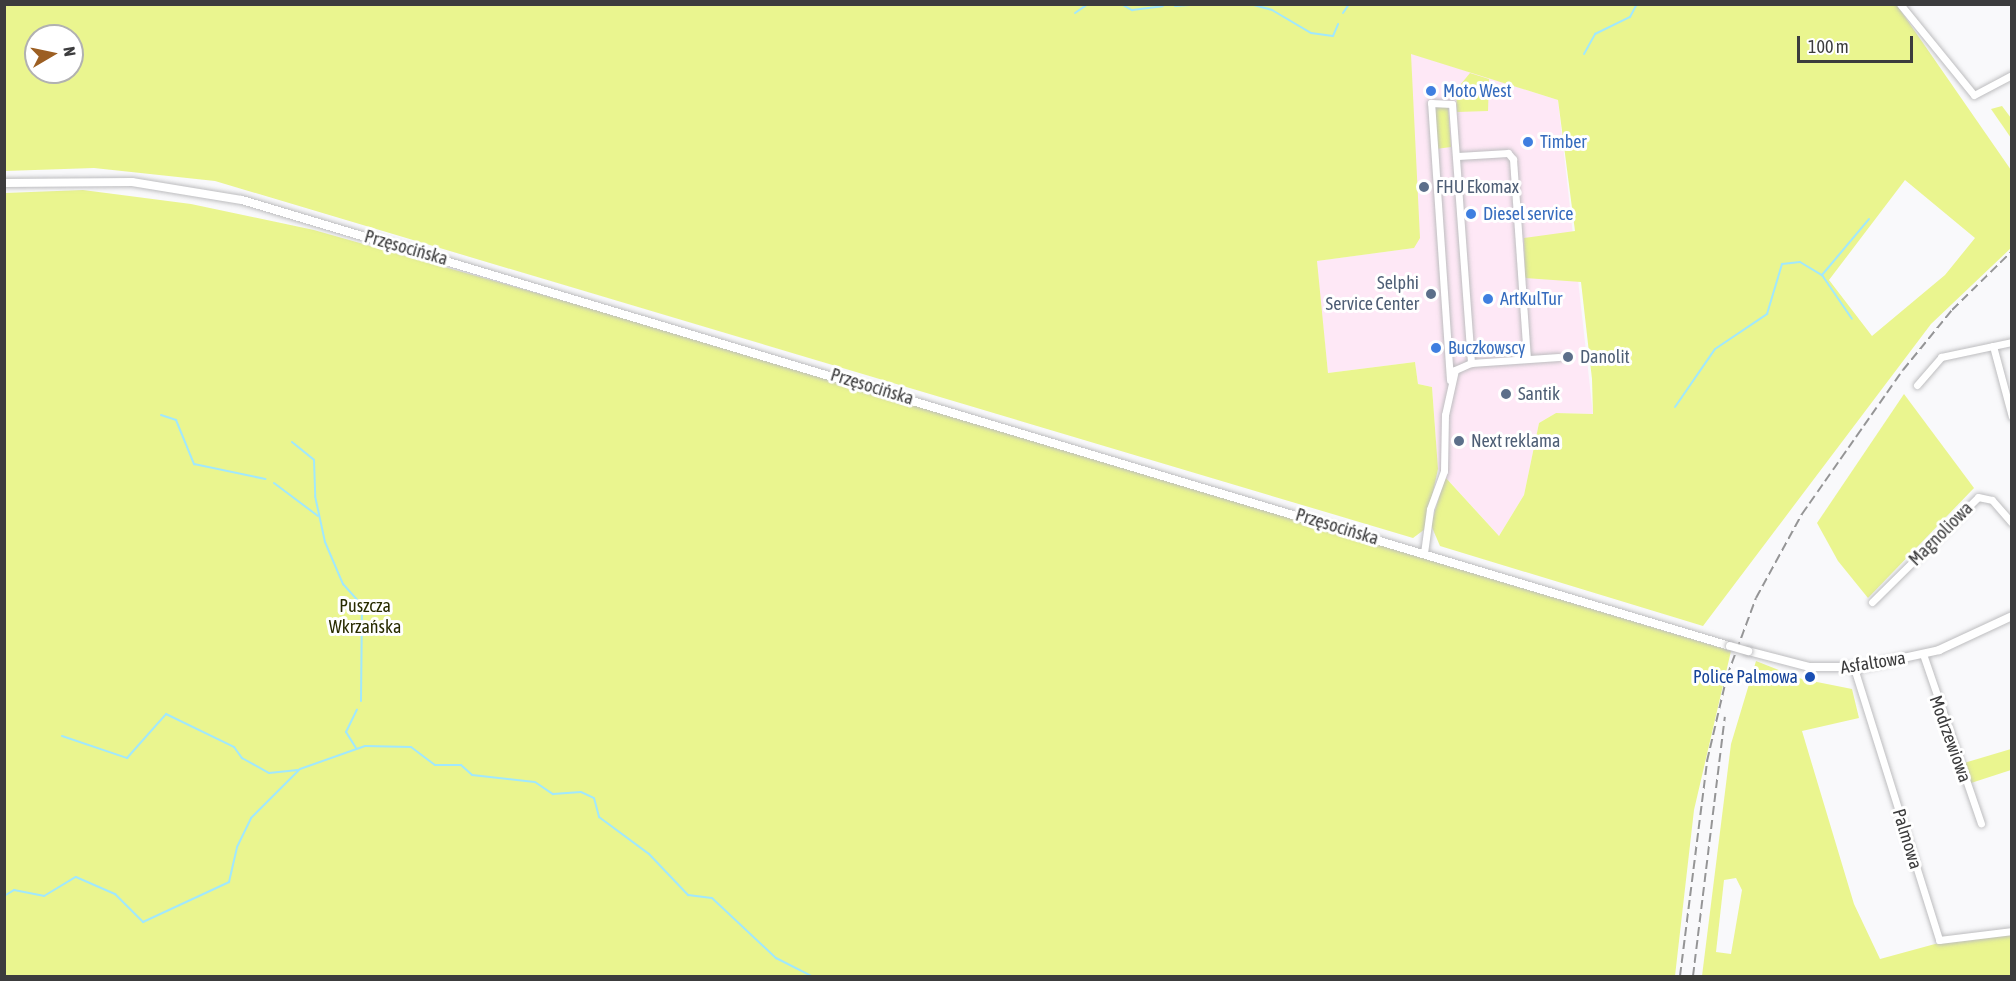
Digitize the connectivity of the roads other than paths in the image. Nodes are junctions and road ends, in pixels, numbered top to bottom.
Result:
1 (1900, 4) edge
2 (2012, 75) edge
3 (1458, 156) junction
4 (4, 183) edge
5 (2012, 342) edge
6 (1993, 346) junction
7 (1559, 357) dead end
8 (1527, 359) junction
9 (1471, 363) junction
10 (1450, 380) junction
11 (1917, 385) dead end
12 (2012, 417) edge
13 (2012, 523) edge
14 (1424, 553) junction
15 (1872, 602) dead end
16 (2012, 616) edge
17 (1730, 645) joint
18 (1923, 654) junction
19 (1854, 668) junction
20 (1980, 823) dead end
21 (2012, 931) edge

1 - 2 street
3 - 8 street
3 - 9 street
3 - 10 street
4 - 14 street, Przęsocińska
5 - 6 street
6 - 11 street
6 - 12 street
7 - 8 street
8 - 9 street
9 - 10 street
10 - 14 street
13 - 15 street, Magnoliowa
14 - 17 street, Przęsocińska
16 - 18 street, Asfaltowa
17 - 19 street, Asfaltowa, bridge
18 - 19 street, Asfaltowa
18 - 20 street, Modrzewiowa
19 - 21 street, Palmowa

